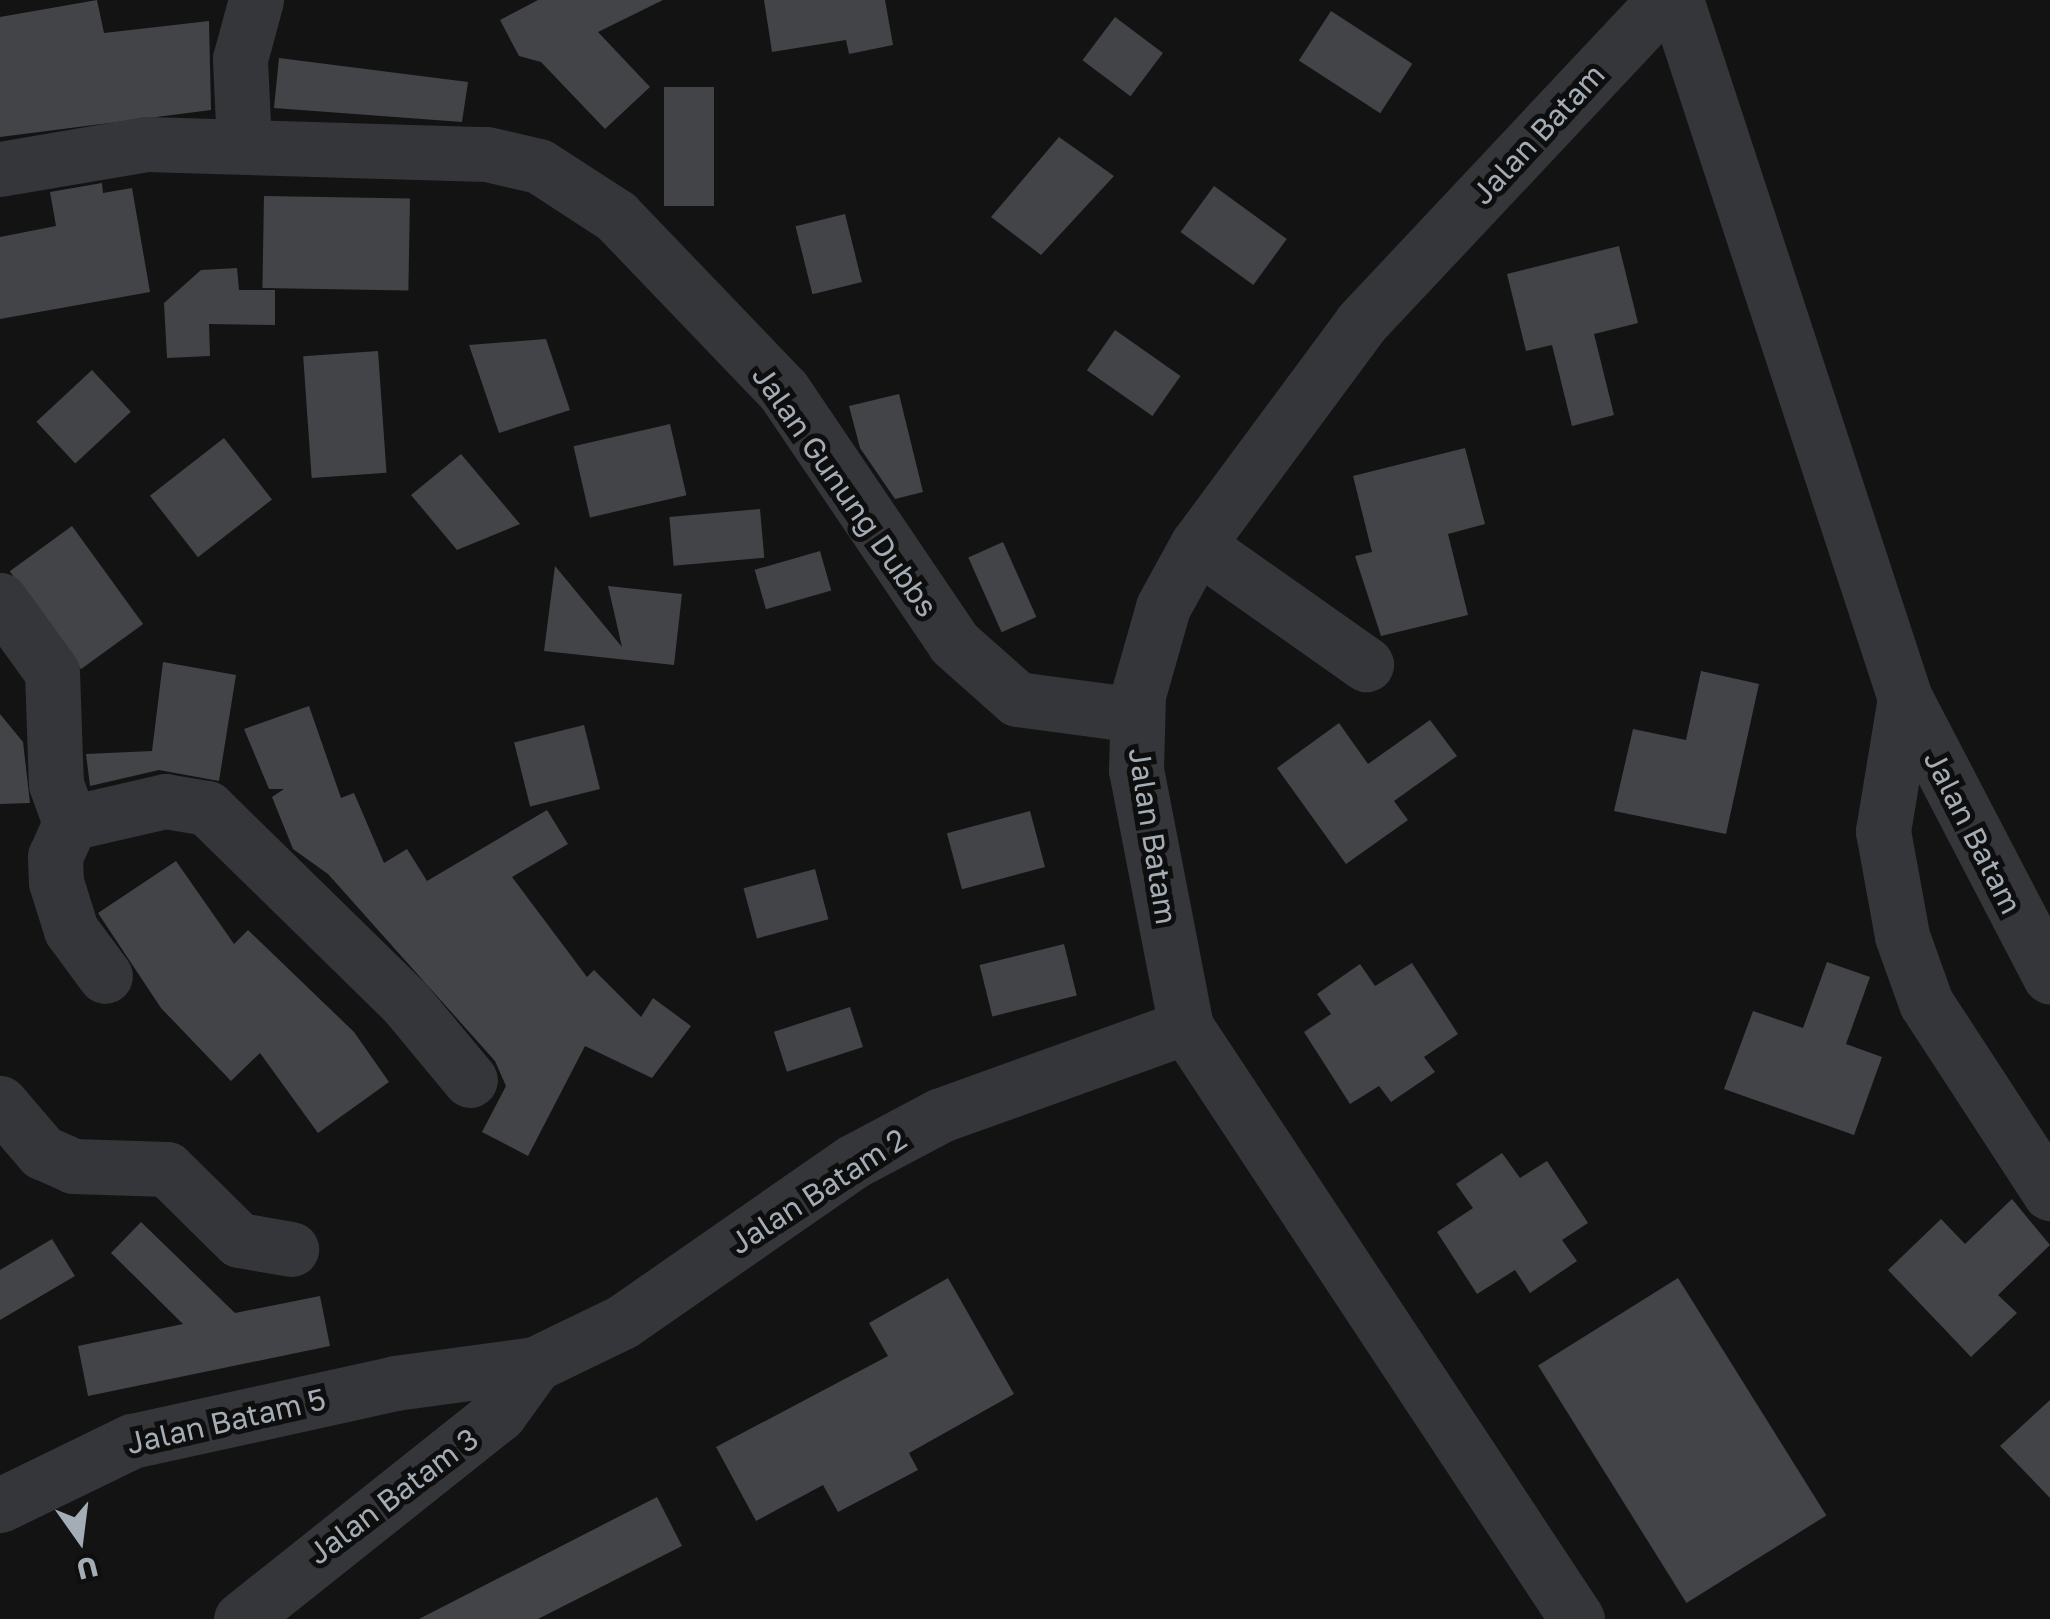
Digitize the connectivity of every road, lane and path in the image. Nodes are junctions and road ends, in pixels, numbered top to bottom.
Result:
1 (256, 0) edge
2 (1664, 0) edge
3 (1676, 0) edge
4 (244, 145) junction
5 (0, 169) edge
6 (1197, 545) junction
7 (0, 600) edge
8 (1366, 664) dead end
9 (1905, 698) junction
10 (1138, 715) junction
11 (70, 822) junction
12 (105, 976) dead end
13 (2050, 977) edge
14 (1186, 1027) junction
15 (470, 1080) dead end
16 (0, 1103) edge
17 (2050, 1194) edge
18 (291, 1249) dead end
19 (534, 1364) junction
20 (463, 1374) joint
21 (0, 1505) edge
22 (241, 1619) edge
23 (1576, 1619) edge

1 - 4 street
2 - 6 street, Jalan Batam
3 - 9 street, Jalan Batam
4 - 5 street, Jalan Gunung Dubbs
4 - 10 street, Jalan Gunung Dubbs
6 - 8 street
6 - 10 street, Jalan Batam
7 - 11 street
9 - 13 street, Jalan Batam
9 - 17 street
10 - 14 street, Jalan Batam
11 - 12 street
11 - 15 street
14 - 19 street, Jalan Batam 2
14 - 23 street, Jalan Batam
16 - 18 street
19 - 20 street, Jalan Batam 2
19 - 22 street, Jalan Batam 3
20 - 21 street, Jalan Batam 5

